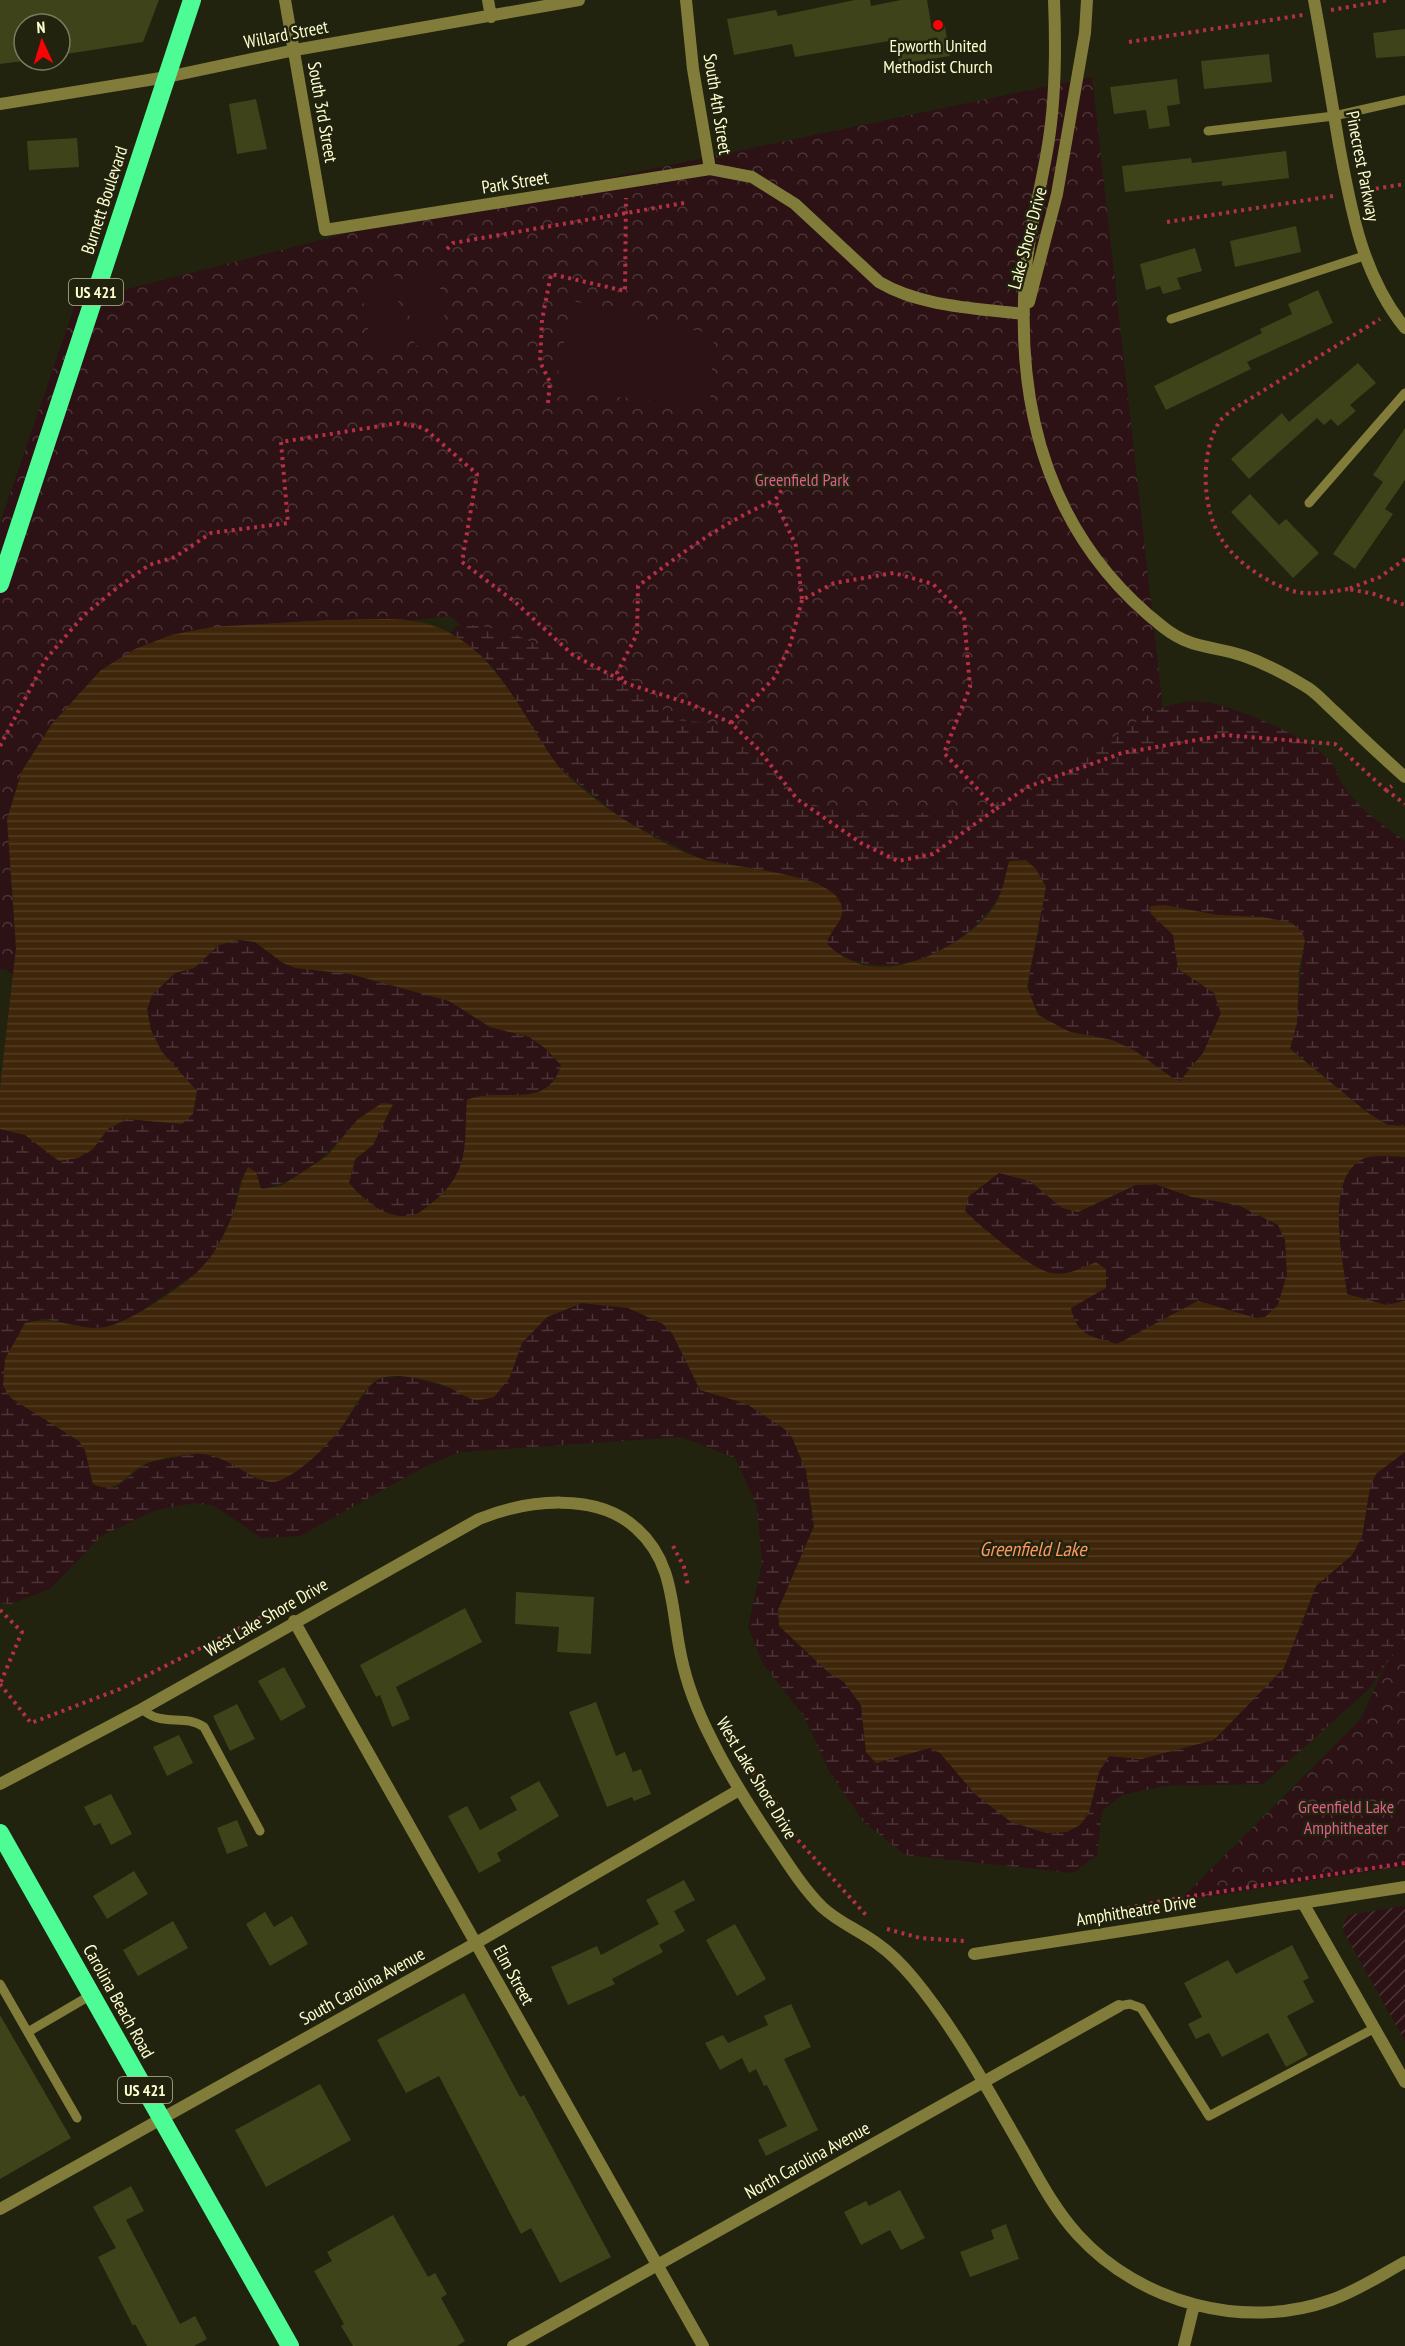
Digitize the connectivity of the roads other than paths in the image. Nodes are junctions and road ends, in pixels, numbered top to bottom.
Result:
1 (192, 0) edge
2 (285, 0) edge
3 (488, 0) edge
4 (579, 0) edge
5 (686, 0) edge
6 (1054, 0) edge
7 (1087, 0) edge
8 (1315, 6) edge
9 (491, 17) junction
10 (295, 50) junction
11 (167, 77) junction
12 (1405, 100) edge
13 (0, 104) edge
14 (1334, 116) junction
15 (1208, 131) dead end
16 (710, 169) junction
17 (325, 230) joint
18 (1364, 256) junction
19 (1024, 314) junction
20 (1171, 319) dead end
21 (1405, 328) edge
22 (1405, 393) edge
23 (1309, 503) dead end
24 (0, 584) edge
25 (1405, 777) edge
26 (294, 1621) junction
27 (142, 1708) junction
28 (0, 1784) edge
29 (739, 1790) junction
30 (260, 1831) dead end
31 (0, 1833) edge
32 (1405, 1887) edge
33 (1303, 1903) junction
34 (476, 1943) junction
35 (974, 1954) dead end
36 (0, 1984) edge
37 (91, 1995) junction
38 (1119, 2006) joint
39 (1375, 2028) junction
40 (28, 2032) junction
41 (984, 2081) junction
42 (1405, 2082) edge
43 (77, 2118) dead end
44 (161, 2118) junction
45 (0, 2209) edge
46 (1405, 2262) edge
47 (657, 2264) junction
48 (1194, 2305) junction
49 (518, 2345) edge
50 (290, 2346) edge
51 (703, 2346) edge
52 (1184, 2346) edge

1 - 11 highway, Burnett Boulevard / US 421
2 - 10 street, South 3rd Street
3 - 9 street
4 - 9 street, Willard Street
5 - 16 street, South 4th Street
6 - 19 street, Lake Shore Drive
7 - 19 street, Lake Shore Drive
8 - 14 street, Pinecrest Parkway
9 - 10 street, Willard Street
10 - 11 street, Willard Street
10 - 17 street, South 3rd Street
11 - 13 street, Willard Street
11 - 24 highway, Burnett Boulevard / US 421
12 - 14 lane
14 - 15 lane
14 - 18 street, Pinecrest Parkway
16 - 17 street, Park Street
16 - 19 street, South 4th Street
18 - 20 lane
18 - 21 street, Pinecrest Parkway
19 - 25 street
22 - 23 lane
26 - 27 street, West Lake Shore Drive
26 - 29 street, West Lake Shore Drive
26 - 34 street, Elm Street
27 - 28 street, West Lake Shore Drive
27 - 30 lane
29 - 34 street, South Carolina Avenue
29 - 41 street, West Lake Shore Drive
31 - 37 highway, Carolina Beach Road / US 421
32 - 33 street, Amphitheatre Drive
33 - 35 street, Amphitheatre Drive
33 - 39 street
34 - 44 street, South Carolina Avenue
34 - 47 street, Elm Street
36 - 40 lane
37 - 40 lane
37 - 44 highway, Carolina Beach Road / US 421
38 - 39 lane
38 - 41 street, North Carolina Avenue
39 - 42 street
40 - 43 lane
41 - 47 street, North Carolina Avenue
41 - 48 street, West Lake Shore Drive
44 - 45 street, South Carolina Avenue
44 - 50 highway, Carolina Beach Road / US 421
46 - 48 street, West Lake Shore Drive
47 - 49 street, North Carolina Avenue
47 - 51 street, Elm Street
48 - 52 street

